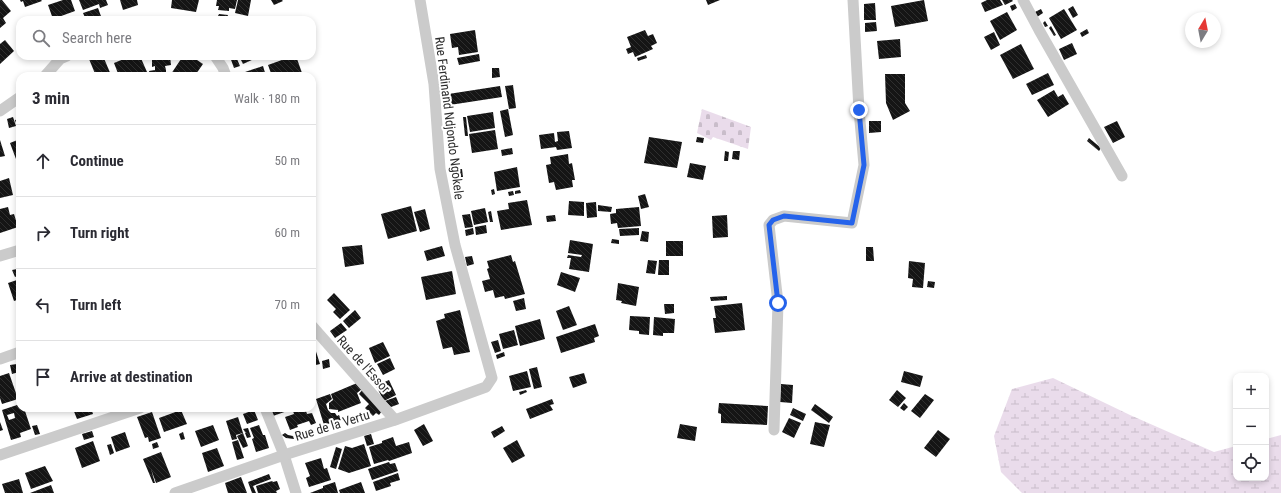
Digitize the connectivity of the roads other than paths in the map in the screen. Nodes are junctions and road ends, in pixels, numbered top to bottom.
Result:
1 (420, 0) edge
2 (853, 0) edge
3 (1023, 0) edge
4 (58, 60) edge
5 (218, 60) edge
6 (48, 72) edge
7 (225, 72) edge
8 (16, 99) edge
9 (0, 111) edge
10 (1122, 176) dead end
11 (16, 251) edge
12 (0, 256) edge
13 (316, 331) edge
14 (16, 353) edge
15 (0, 359) edge
16 (492, 378) joint
17 (128, 412) edge
18 (267, 412) edge
19 (395, 420) junction
20 (774, 430) dead end
21 (0, 455) edge
22 (284, 455) junction
23 (175, 493) edge
24 (296, 493) edge

1 - 16 street, Rue Ferdinand Ndjondo Ngokele
2 - 20 street
3 - 10 street
4 - 6 street
5 - 7 street
8 - 9 street
11 - 12 street
13 - 19 street, Rue de l'Essor
14 - 15 street
16 - 19 street, Rue de la Vertu
17 - 21 street
18 - 22 street
19 - 22 street, Rue de la Vertu
22 - 23 street, Rue de la Vertu
22 - 24 street

